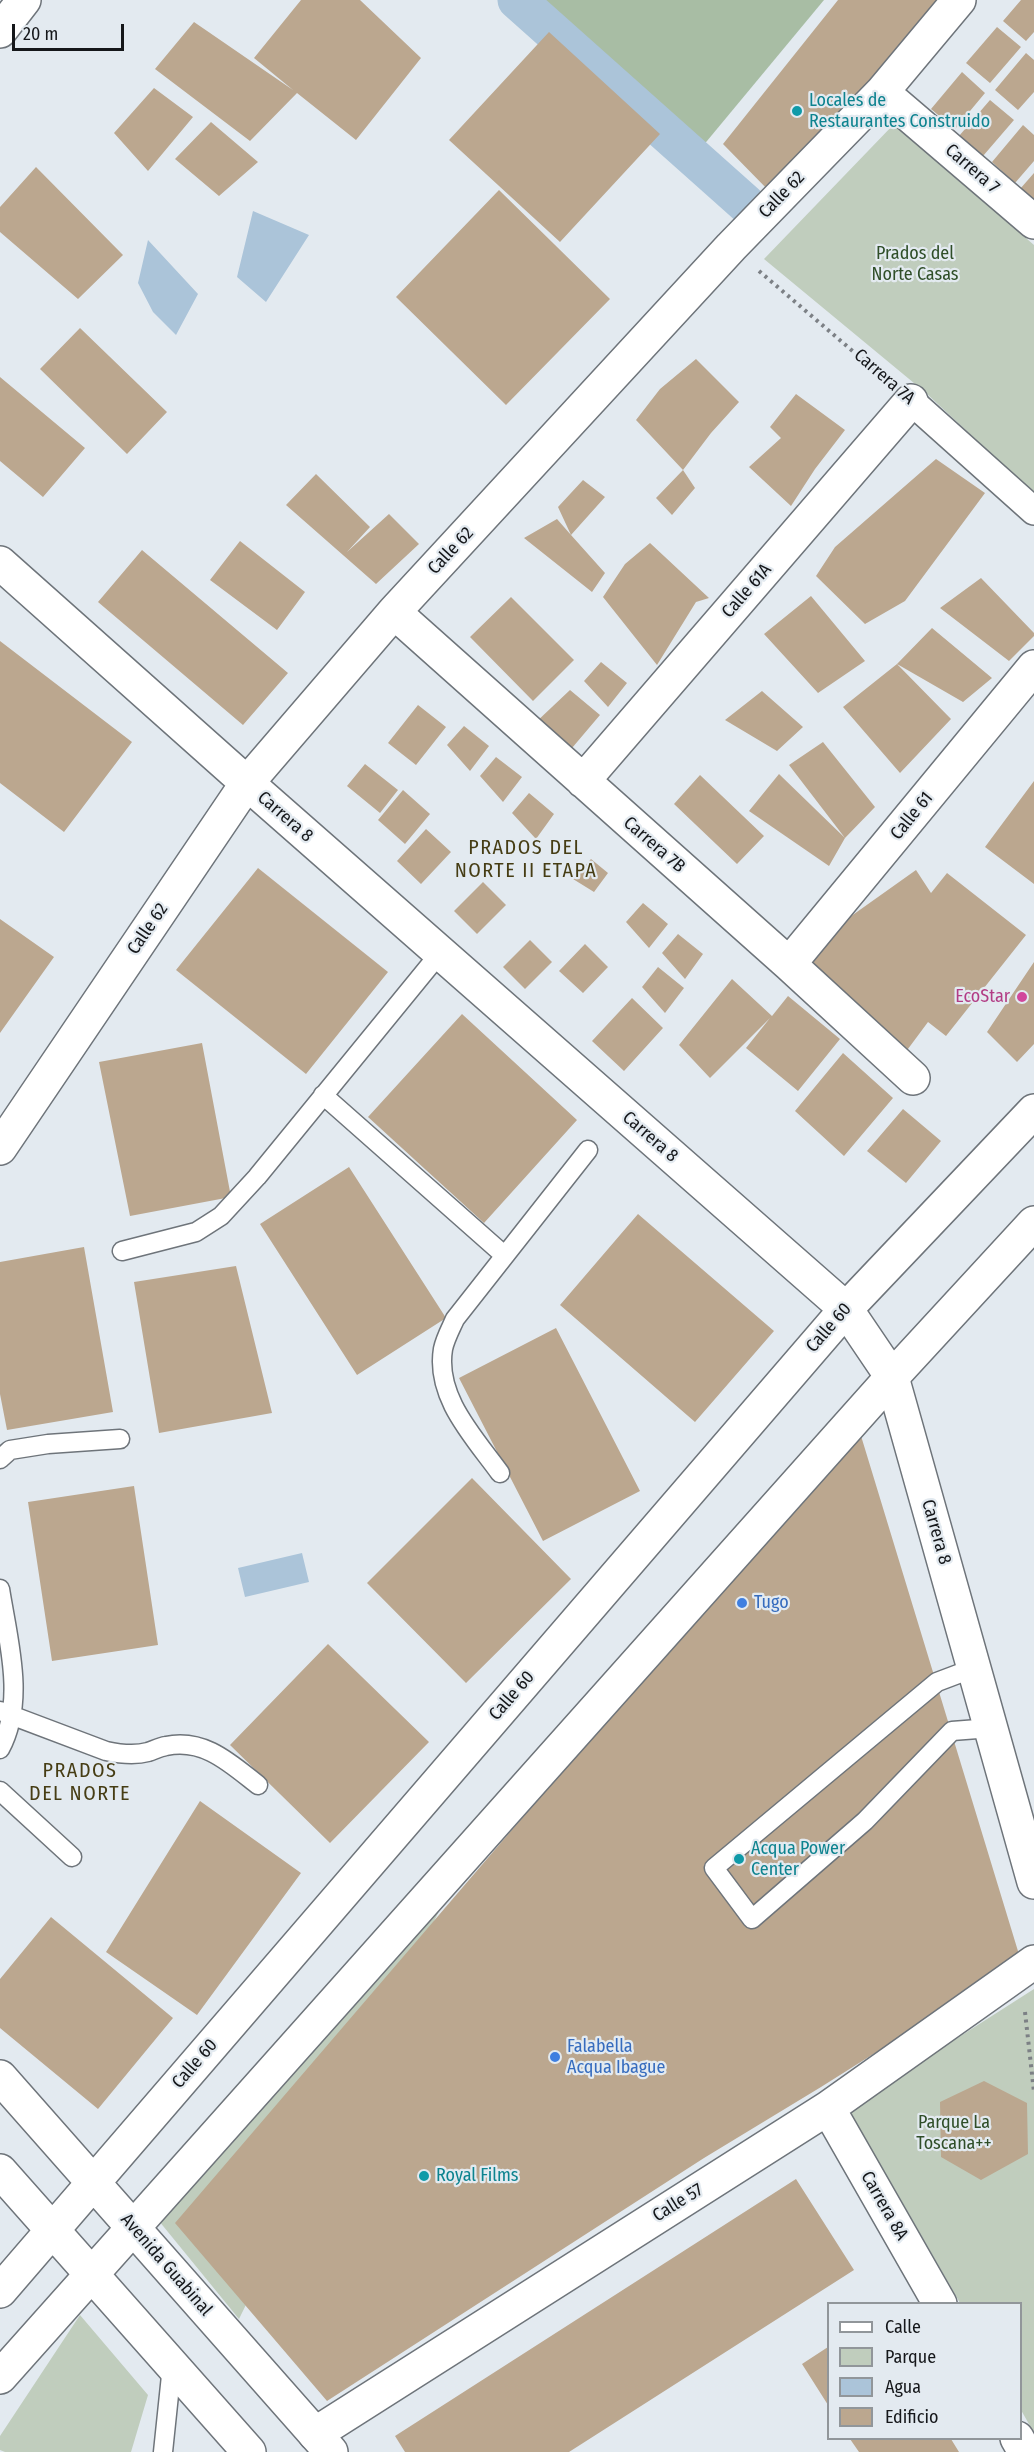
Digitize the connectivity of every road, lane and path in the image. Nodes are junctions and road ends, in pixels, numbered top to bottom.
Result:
1 (24, 0) edge
2 (960, 0) edge
3 (0, 31) edge
4 (882, 92) junction
5 (1034, 222) edge
6 (731, 247) junction
7 (911, 401) junction
8 (1034, 511) edge
9 (0, 563) edge
10 (394, 612) junction
11 (1034, 667) edge
12 (583, 782) junction
13 (247, 783) junction
14 (440, 953) junction
15 (789, 964) junction
16 (913, 1078) dead end
17 (323, 1095) junction
18 (1034, 1111) edge
19 (0, 1148) edge
20 (588, 1150) dead end
21 (1034, 1223) edge
22 (122, 1251) dead end
23 (504, 1255) junction
24 (846, 1309) junction
25 (892, 1377) junction
26 (120, 1439) dead end
27 (0, 1459) edge
28 (501, 1473) dead end
29 (0, 1589) edge
30 (974, 1668) junction
31 (6, 1714) edge
32 (991, 1728) junction
33 (0, 1749) edge
34 (258, 1785) dead end
35 (0, 1791) edge
36 (72, 1857) dead end
37 (1034, 1882) edge
38 (1034, 1962) edge
39 (1025, 2011) dead end
40 (0, 2077) edge
41 (1034, 2092) edge
42 (828, 2108) junction
43 (0, 2171) edge
44 (93, 2183) junction
45 (133, 2227) junction
46 (53, 2230) junction
47 (92, 2274) junction
48 (0, 2290) edge
49 (939, 2302) edge
50 (172, 2366) junction
51 (0, 2377) edge
52 (323, 2443) edge
53 (163, 2452) edge
54 (249, 2452) edge

1 - 3 street
2 - 4 street, Calle 62
4 - 5 street, Carrera 7
4 - 6 street, Calle 62
6 - 7 path, Carrera 7A
6 - 10 street, Calle 62
7 - 8 street, Carrera 7A
7 - 12 street, Calle 61A
9 - 13 street, Carrera 8
10 - 12 street, Carrera 7B
10 - 13 street, Calle 62
11 - 15 street, Calle 61
12 - 15 street, Carrera 7B
13 - 14 street, Carrera 8
13 - 19 street, Calle 62
14 - 17 lane
14 - 24 street, Carrera 8
15 - 16 street, Carrera 7B
17 - 22 lane
17 - 23 lane
18 - 24 street, Calle 60
20 - 23 lane
21 - 25 street
23 - 28 lane
24 - 25 street, Carrera 8
24 - 44 street, Calle 60
25 - 30 street, Carrera 8
25 - 45 street
26 - 27 lane
29 - 31 lane
30 - 32 street, Carrera 8
30 - 32 lane
31 - 33 lane
31 - 34 lane
32 - 37 street, Carrera 8
35 - 36 lane
38 - 42 street, Calle 57
39 - 41 path
40 - 44 street, Avenida Guabinal
42 - 49 street, Carrera 8A
42 - 52 street, Calle 57
43 - 46 street
44 - 45 street, Avenida Guabinal
44 - 46 street, Calle 60
45 - 47 street
45 - 52 street, Avenida Guabinal
46 - 47 street
46 - 48 street, Calle 60
47 - 50 street
47 - 51 street
50 - 53 lane
50 - 54 street

